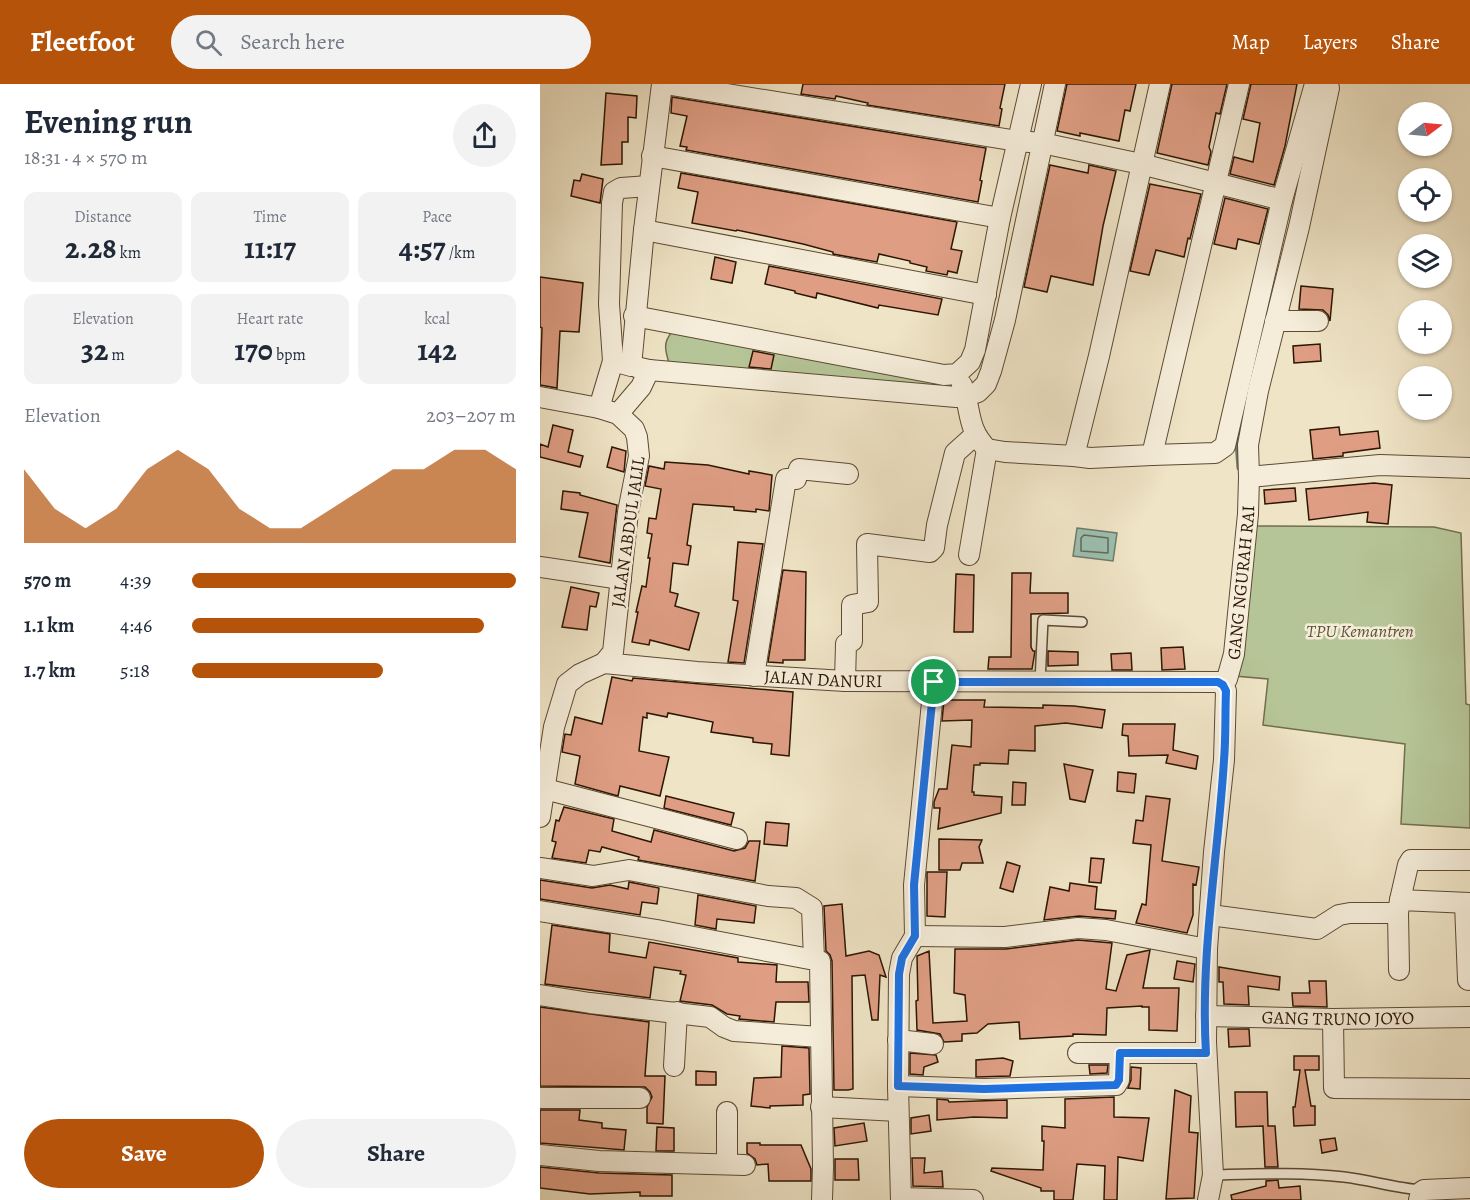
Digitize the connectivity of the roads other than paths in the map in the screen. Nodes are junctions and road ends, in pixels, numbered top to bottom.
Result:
1 (664, 84) edge
2 (1031, 84) edge
3 (1055, 84) edge
4 (1160, 84) edge
5 (1239, 84) edge
6 (1319, 85) edge
7 (1017, 141) junction
8 (1042, 143) junction
9 (652, 156) junction
10 (1142, 164) junction
11 (1216, 183) junction
12 (649, 186) junction
13 (1282, 200) junction
14 (1000, 218) junction
15 (644, 230) junction
16 (986, 295) junction
17 (634, 316) junction
18 (1275, 321) junction
19 (1318, 321) dead end
20 (631, 366) junction
21 (957, 374) junction
22 (966, 396) junction
23 (540, 398) edge
24 (598, 408) junction
25 (618, 414) junction
26 (981, 442) junction
27 (1152, 455) junction
28 (1074, 456) junction
29 (1470, 468) edge
30 (848, 474) dead end
31 (1249, 477) junction
32 (969, 555) dead end
33 (540, 567) edge
34 (621, 579) junction
35 (1082, 622) dead end
36 (604, 663) junction
37 (754, 676) junction
38 (845, 681) junction
39 (934, 682) junction
40 (1040, 682) junction
41 (1223, 685) junction
42 (545, 754) edge
43 (542, 801) edge
44 (737, 839) dead end
45 (1470, 861) edge
46 (540, 868) edge
47 (1468, 903) edge
48 (1399, 907) junction
49 (540, 911) edge
50 (1210, 915) junction
51 (915, 936) junction
52 (1207, 949) junction
53 (814, 959) junction
54 (1399, 969) dead end
55 (1468, 980) dead end
56 (540, 995) edge
57 (677, 1012) junction
58 (1206, 1016) junction
59 (1470, 1017) edge
60 (1333, 1019) junction
61 (820, 1037) junction
62 (898, 1040) junction
63 (933, 1044) dead end
64 (1078, 1053) dead end
65 (1120, 1053) junction
66 (1206, 1053) junction
67 (674, 1066) dead end
68 (898, 1086) junction
69 (1470, 1089) edge
70 (540, 1098) edge
71 (640, 1098) dead end
72 (821, 1107) junction
73 (898, 1111) junction
74 (727, 1112) dead end
75 (540, 1155) edge
76 (1213, 1175) junction
77 (1470, 1188) edge
78 (1422, 1195) edge
79 (901, 1199) edge
80 (822, 1200) edge
81 (973, 1200) edge
82 (1208, 1200) edge

1 - 7 street
1 - 9 street
2 - 7 street
3 - 8 street
4 - 10 street
5 - 11 street
6 - 13 street
6 - 18 street, GANG NGURAH RAI
7 - 8 street
7 - 14 street
8 - 10 street
8 - 22 street
9 - 12 street
9 - 14 street
10 - 11 street
10 - 28 street
11 - 13 street
11 - 27 street
12 - 15 street
12 - 20 street
13 - 27 street
14 - 16 street
15 - 16 street
15 - 17 street
16 - 21 street
17 - 20 street
17 - 21 street
18 - 19 street
18 - 31 street, GANG NGURAH RAI
20 - 22 street
20 - 24 street
20 - 25 street
21 - 22 street
22 - 26 street
23 - 24 street
24 - 25 street
25 - 34 street, JALAN ABDUL JALIL
26 - 28 street
26 - 32 street
26 - 38 street
27 - 28 street
29 - 31 street
30 - 37 street
31 - 41 street, GANG NGURAH RAI
33 - 34 street
34 - 36 street, JALAN ABDUL JALIL
35 - 40 lane
36 - 37 street, JALAN DANURI
36 - 42 street
37 - 38 street, JALAN DANURI
38 - 39 street, JALAN DANURI
39 - 40 street, JALAN DANURI
39 - 51 street
40 - 41 street, JALAN DANURI
41 - 50 street
42 - 43 street
43 - 44 street
45 - 48 street
46 - 53 street
47 - 48 street
47 - 55 street
48 - 50 street
48 - 54 street
49 - 53 street
50 - 52 street
51 - 52 street
51 - 62 street
52 - 58 street
53 - 61 street
56 - 57 street
57 - 61 street
57 - 67 street
58 - 60 street, GANG TRUNO JOYO
58 - 66 street
59 - 60 street, GANG TRUNO JOYO
60 - 69 street
61 - 72 street
62 - 63 street
62 - 68 street
64 - 65 street
65 - 66 street
65 - 68 street
66 - 76 street
68 - 73 street
70 - 71 street
72 - 73 street
72 - 80 street
73 - 79 street
74 - 75 street
76 - 78 lane
76 - 82 street
77 - 78 street
79 - 81 street

